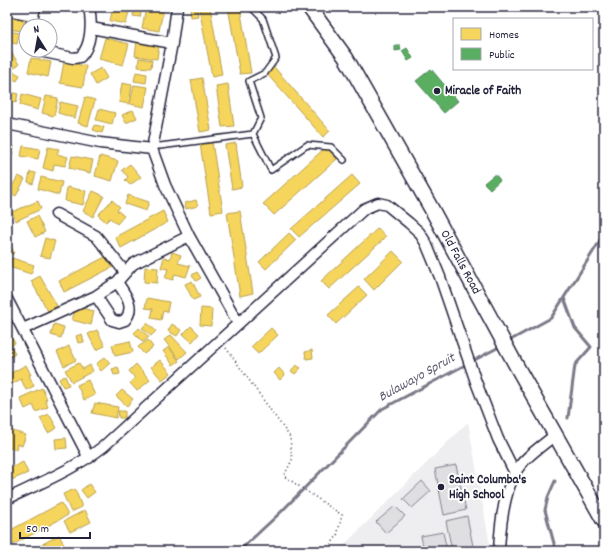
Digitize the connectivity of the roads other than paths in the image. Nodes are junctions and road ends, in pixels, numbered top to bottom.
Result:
1 (89, 7) edge
2 (177, 7) edge
3 (251, 7) edge
4 (309, 7) edge
5 (7, 10) edge
6 (34, 11) edge
7 (91, 28) junction
8 (172, 43) junction
9 (58, 55) edge
10 (7, 124) edge
11 (253, 134) junction
12 (152, 147) junction
13 (344, 160) dead end
14 (56, 214) dead end
15 (189, 236) junction
16 (125, 272) junction
17 (117, 282) junction
18 (96, 296) junction
19 (7, 299) edge
20 (238, 323) junction
21 (23, 328) junction
22 (555, 435) junction
23 (89, 458) junction
24 (515, 473) junction
25 (8, 498) edge
26 (602, 514) edge
27 (499, 551) edge

1 - 7 street
2 - 8 street
3 - 11 lane
4 - 22 street, Old Falls Road
5 - 6 street
7 - 8 street
7 - 9 street
8 - 12 street
10 - 12 street
11 - 12 lane
11 - 13 lane
12 - 15 street
14 - 16 street
15 - 16 street
15 - 20 street
16 - 17 street
17 - 18 street
17 - 18 street
18 - 21 street
19 - 21 street
20 - 23 street
20 - 24 street
21 - 23 street
22 - 24 street
22 - 26 street, Old Falls Road
23 - 25 street
24 - 27 street

